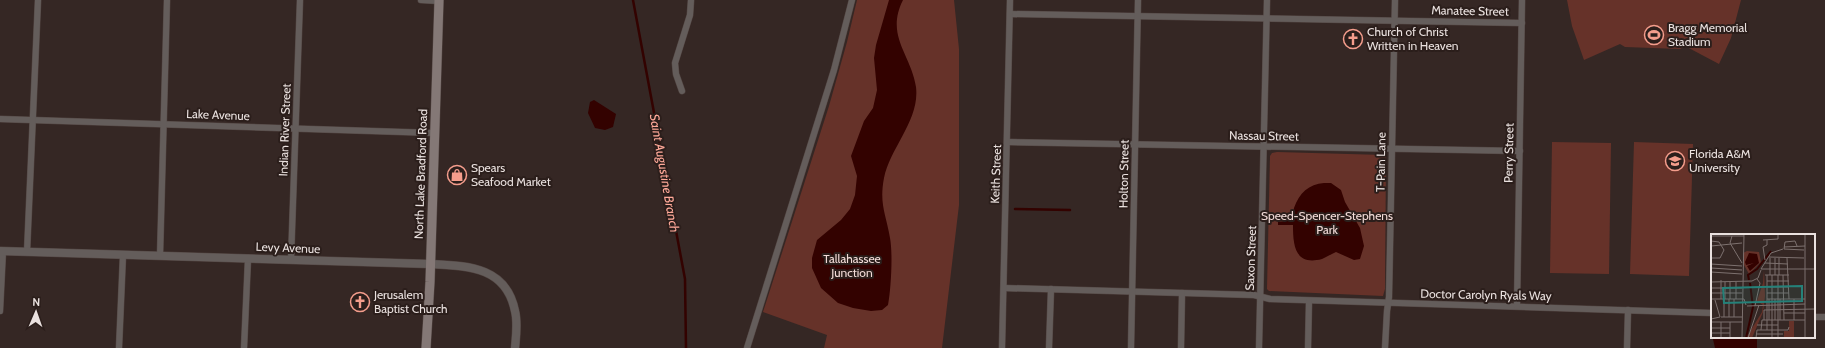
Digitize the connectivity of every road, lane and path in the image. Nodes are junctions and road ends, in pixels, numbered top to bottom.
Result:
1 (38, 0) edge
2 (167, 0) edge
3 (300, 0) edge
4 (421, 0) edge
5 (439, 0) edge
6 (691, 0) edge
7 (852, 0) edge
8 (1010, 0) edge
9 (1138, 0) edge
10 (1267, 0) edge
11 (1395, 0) edge
12 (1522, 0) edge
13 (1010, 14) junction
14 (1138, 16) junction
15 (1267, 18) junction
16 (1395, 21) junction
17 (1522, 23) junction
18 (682, 92) dead end
19 (0, 119) edge
20 (34, 120) junction
21 (164, 124) junction
22 (296, 129) junction
23 (434, 134) junction
24 (1008, 142) junction
25 (1136, 144) junction
26 (1264, 147) junction
27 (1392, 150) junction
28 (1520, 151) junction
29 (1, 251) edge
30 (27, 252) junction
31 (123, 255) junction
32 (160, 256) junction
33 (248, 259) junction
34 (291, 260) junction
35 (430, 264) junction
36 (1004, 288) junction
37 (1051, 289) junction
38 (1132, 292) junction
39 (1182, 293) junction
40 (1261, 297) junction
41 (1309, 301) junction
42 (1388, 304) junction
43 (1517, 306) junction
44 (1628, 310) junction
45 (0, 311) edge
46 (1711, 313) edge
47 (119, 348) edge
48 (244, 348) edge
49 (426, 348) edge
50 (515, 348) edge
51 (747, 348) edge
52 (1002, 348) edge
53 (1049, 348) edge
54 (1131, 348) edge
55 (1181, 348) edge
56 (1259, 348) edge
57 (1308, 348) edge
58 (1385, 348) edge
59 (1627, 348) edge

1 - 20 street
2 - 21 street
3 - 22 street, Indian River Street
4 - 5 street
5 - 23 main road, North Lake Bradford Road
6 - 18 street
7 - 51 street
8 - 13 street, Keith Street
9 - 14 street, Holton Street
10 - 15 street, Saxon Street
11 - 16 street, T-Pain Lane
12 - 17 street, Perry Street
13 - 14 street, Manatee Street
13 - 24 street, Keith Street
14 - 15 street, Manatee Street
14 - 25 street, Holton Street
15 - 16 street, Manatee Street
15 - 26 street, Saxon Street
16 - 17 street, Manatee Street
16 - 27 street, T-Pain Lane
17 - 28 street, Perry Street
19 - 20 street, Lake Avenue
20 - 21 street, Lake Avenue
20 - 30 street
21 - 22 street, Lake Avenue
21 - 32 street
22 - 23 street, Lake Avenue
22 - 34 street, Indian River Street
23 - 35 main road, North Lake Bradford Road
24 - 25 street, Nassau Street
24 - 36 street, Keith Street
25 - 26 street, Nassau Street
25 - 38 street, Holton Street
26 - 27 street, Nassau Street
26 - 40 street, Saxon Street
27 - 28 street, Nassau Street
27 - 42 street, T-Pain Lane
28 - 43 street, Perry Street
29 - 30 street, Levy Avenue
29 - 45 street
30 - 31 street, Levy Avenue
31 - 32 street, Levy Avenue
31 - 47 street
32 - 33 street, Levy Avenue
33 - 34 street, Levy Avenue
33 - 48 street
34 - 35 street, Levy Avenue
35 - 49 main road, North Lake Bradford Road
35 - 50 street, Levy Avenue
36 - 37 street, Doctor Carolyn Ryals Way
36 - 52 street, Keith Street
37 - 38 street, Doctor Carolyn Ryals Way
37 - 53 street
38 - 39 street, Doctor Carolyn Ryals Way
38 - 54 street, Holton Street
39 - 40 street, Doctor Carolyn Ryals Way
39 - 55 street
40 - 41 street, Doctor Carolyn Ryals Way
40 - 56 street, Saxon Street
41 - 42 street, Doctor Carolyn Ryals Way
41 - 57 street
42 - 43 street, Doctor Carolyn Ryals Way
42 - 58 street, T-Pain Lane
43 - 44 street, Doctor Carolyn Ryals Way
44 - 46 street, Doctor Carolyn Ryals Way
44 - 59 street

